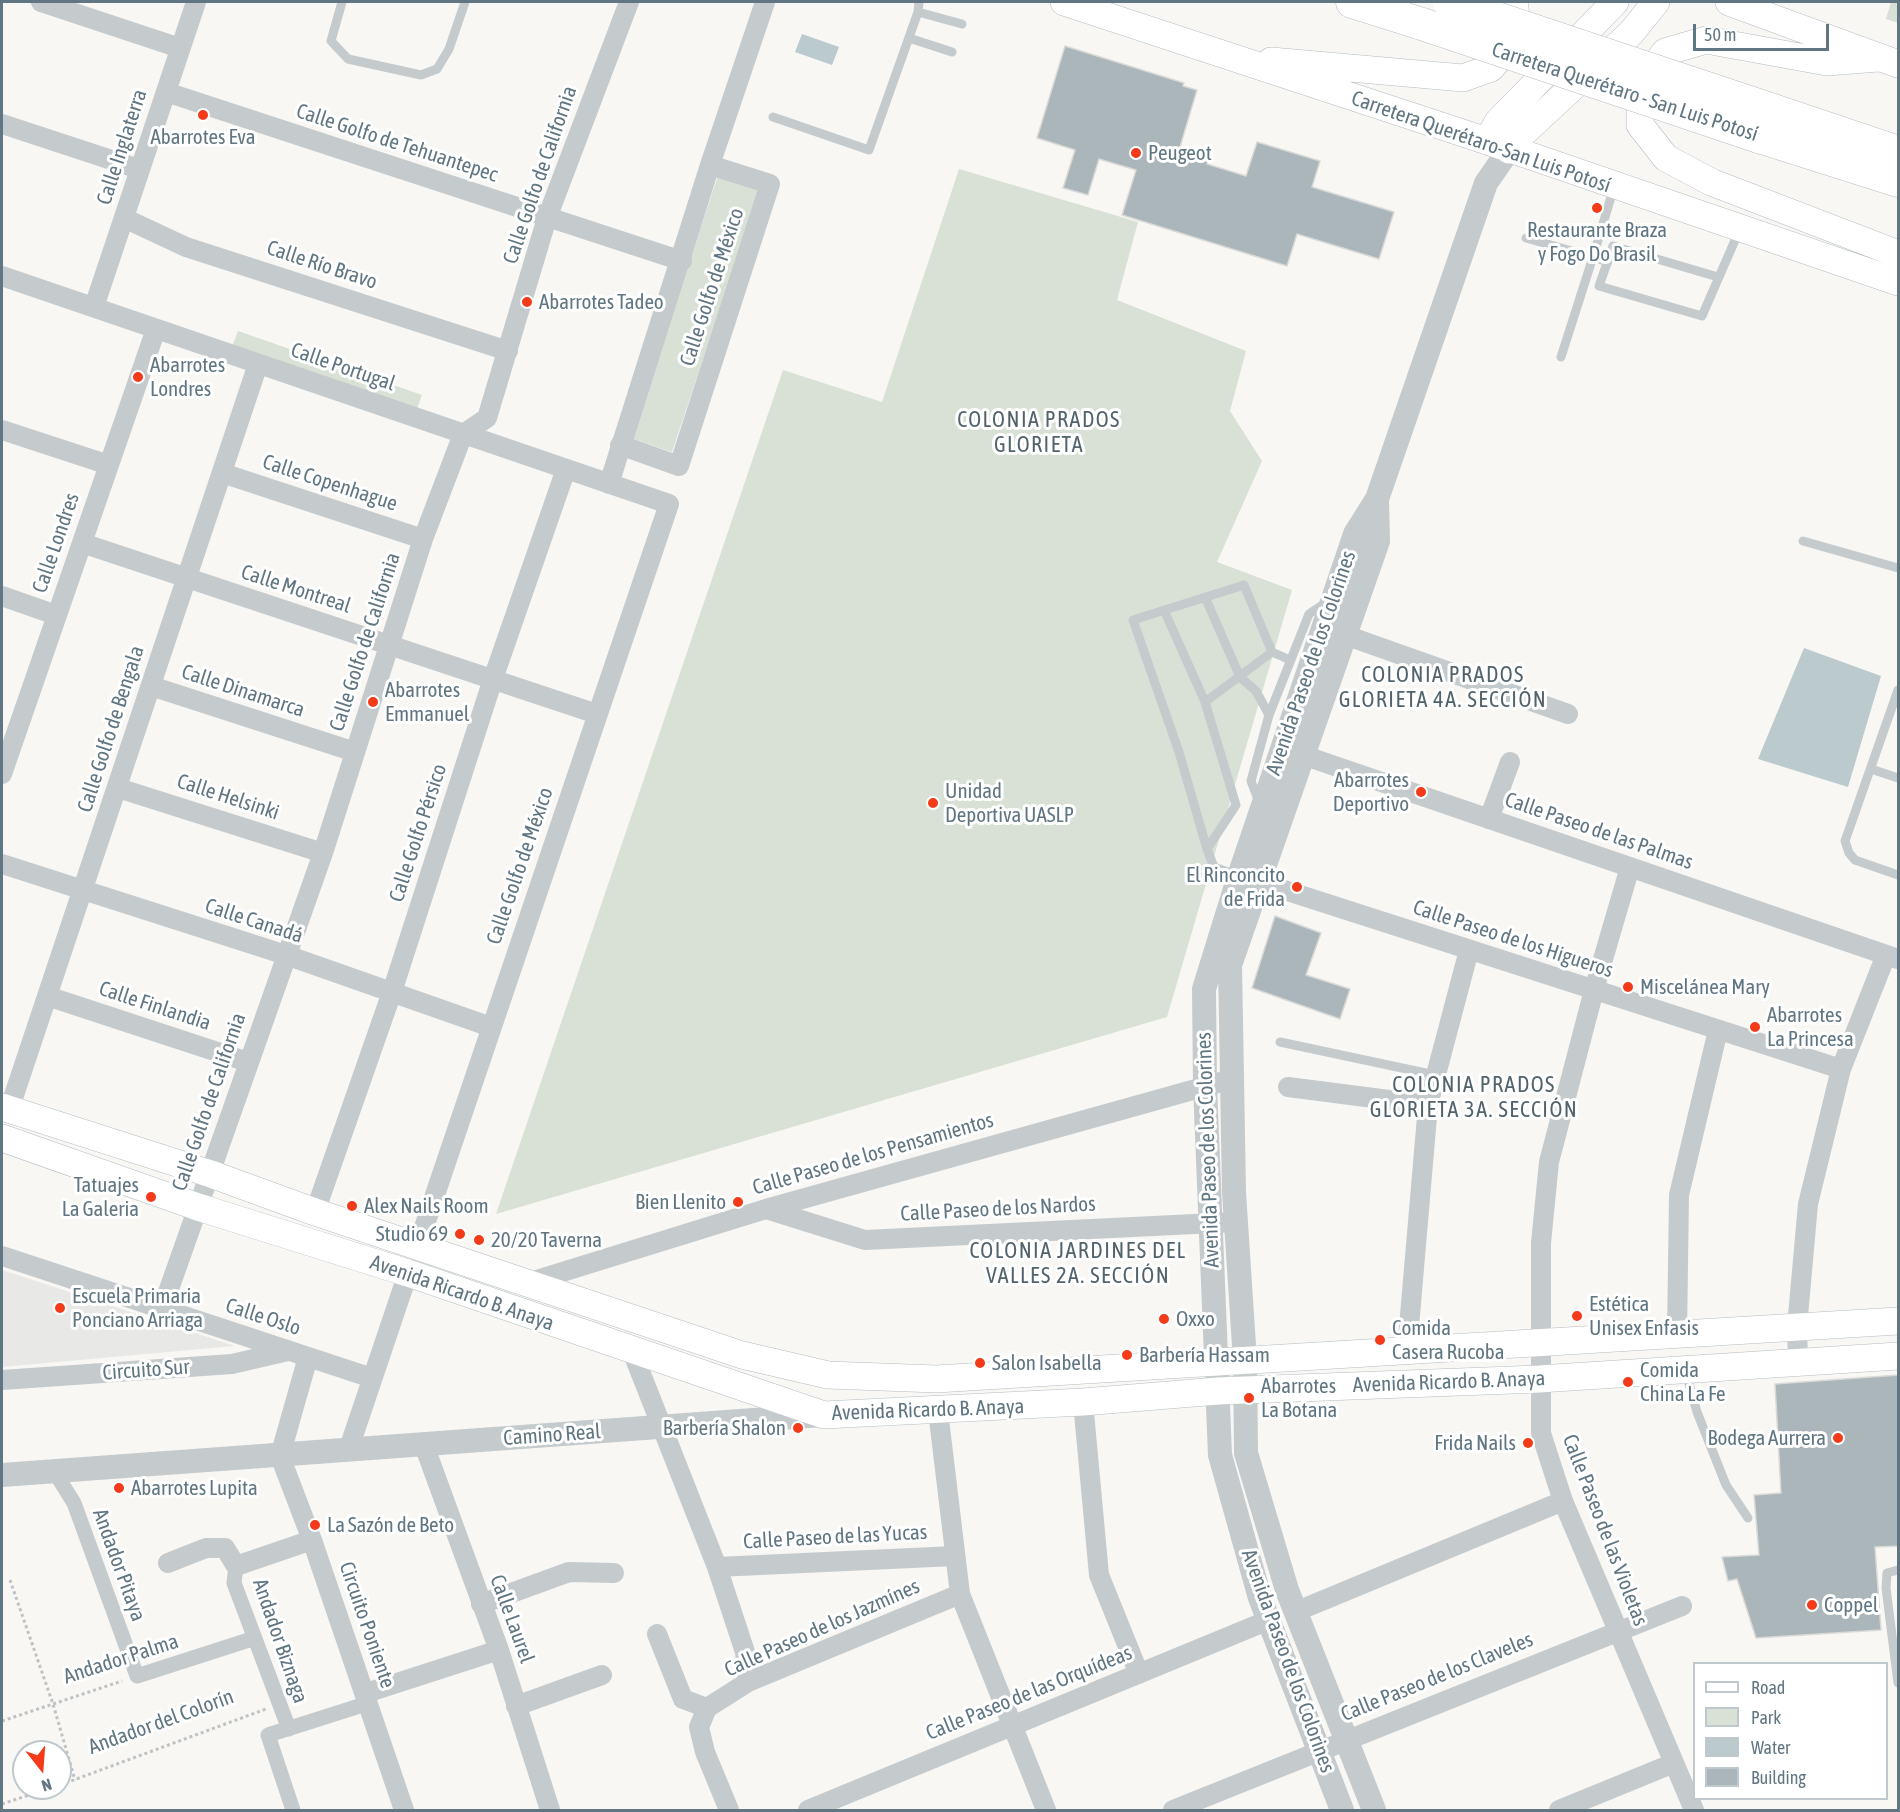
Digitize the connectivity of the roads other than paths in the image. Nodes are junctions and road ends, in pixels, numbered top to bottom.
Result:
1 (41, 2) edge
2 (196, 2) edge
3 (342, 2) edge
4 (465, 2) edge
5 (629, 2) edge
6 (765, 2) edge
7 (919, 2) edge
8 (1064, 2) edge
9 (1352, 2) edge
10 (1449, 2) edge
11 (1514, 2) edge
12 (1615, 2) edge
13 (1656, 2) edge
14 (1729, 2) edge
15 (918, 12) junction
16 (962, 24) dead end
17 (909, 38) junction
18 (180, 48) junction
19 (952, 52) dead end
20 (1230, 58) junction
21 (1888, 61) edge
22 (166, 92) junction
23 (773, 117) dead end
24 (1763, 123) junction
25 (2, 124) edge
26 (1498, 146) junction
27 (1899, 152) edge
28 (710, 165) junction
29 (140, 170) junction
30 (1899, 181) edge
31 (1614, 187) junction
32 (124, 218) junction
33 (547, 218) junction
34 (1740, 228) junction
35 (1526, 238) dead end
36 (1899, 254) edge
37 (1593, 257) junction
38 (682, 261) junction
39 (1608, 262) junction
40 (2, 276) edge
41 (1718, 277) junction
42 (1899, 282) edge
43 (94, 307) junction
44 (156, 329) junction
45 (508, 351) junction
46 (1561, 357) dead end
47 (258, 364) junction
48 (2, 430) edge
49 (463, 434) junction
50 (620, 445) junction
51 (109, 465) junction
52 (566, 469) junction
53 (222, 473) junction
54 (609, 484) junction
55 (1377, 499) junction
56 (669, 504) joint
57 (1355, 534) junction
58 (423, 539) junction
59 (1378, 541) junction
60 (1803, 542) dead end
61 (82, 543) junction
62 (1899, 568) edge
63 (1357, 569) junction
64 (187, 578) junction
65 (2, 596) edge
66 (1336, 596) junction
67 (1205, 597) junction
68 (1164, 610) junction
69 (56, 615) junction
70 (1345, 635) junction
71 (390, 645) junction
72 (1272, 652) junction
73 (1290, 660) junction
74 (1240, 677) junction
75 (493, 679) junction
76 (151, 686) junction
77 (1899, 690) edge
78 (1205, 702) junction
79 (597, 714) junction
80 (1568, 714) dead end
81 (1269, 715) junction
82 (355, 752) junction
83 (1294, 752) junction
84 (1510, 762) dead end
85 (2, 767) edge
86 (1870, 769) junction
87 (1899, 778) edge
88 (118, 788) junction
89 (1261, 809) junction
90 (1489, 819) junction
91 (1208, 849) junction
92 (323, 853) junction
93 (2, 864) edge
94 (1630, 867) junction
95 (1899, 875) edge
96 (1249, 879) junction
97 (82, 892) junction
98 (1469, 950) junction
99 (286, 955) junction
100 (1892, 957) edge
101 (1594, 990) junction
102 (392, 992) junction
103 (47, 996) junction
104 (491, 1027) junction
105 (1718, 1030) junction
106 (1280, 1042) dead end
107 (248, 1062) junction
108 (1841, 1069) junction
109 (1435, 1075) junction
110 (1232, 1079) junction
111 (1205, 1086) junction
112 (1288, 1087) dead end
113 (1428, 1105) junction
114 (5, 1109) edge
115 (2, 1138) edge
116 (211, 1174) junction
117 (198, 1207) junction
118 (766, 1209) junction
119 (315, 1212) junction
120 (1236, 1222) junction
121 (1210, 1223) junction
122 (418, 1245) junction
123 (2, 1256) edge
124 (408, 1273) junction
125 (530, 1282) junction
126 (162, 1309) junction
127 (1899, 1322) edge
128 (1797, 1328) junction
129 (1677, 1335) junction
130 (1540, 1343) junction
131 (1407, 1350) junction
132 (632, 1351) junction
133 (299, 1354) junction
134 (1899, 1356) edge
135 (1245, 1361) junction
136 (1216, 1362) junction
137 (1798, 1362) junction
138 (1685, 1369) junction
139 (372, 1378) junction
140 (1539, 1378) junction
141 (2, 1380) edge
142 (1231, 1390) junction
143 (1083, 1402) junction
144 (938, 1411) junction
145 (824, 1415) junction
146 (662, 1427) junction
147 (424, 1445) junction
148 (348, 1451) junction
149 (280, 1456) junction
150 (54, 1471) junction
151 (2, 1474) edge
152 (1563, 1501) junction
153 (1748, 1518) dead end
154 (312, 1540) junction
155 (955, 1556) junction
156 (168, 1563) dead end
157 (237, 1566) junction
158 (717, 1567) junction
159 (1899, 1570) edge
160 (614, 1573) dead end
161 (960, 1594) junction
162 (481, 1604) junction
163 (1682, 1606) dead end
164 (1295, 1612) junction
165 (1269, 1620) junction
166 (1618, 1631) junction
167 (657, 1635) dead end
168 (255, 1638) junction
169 (499, 1650) junction
170 (1139, 1674) junction
171 (602, 1675) dead end
172 (137, 1676) joint
173 (748, 1682) junction
174 (1899, 1683) edge
175 (367, 1698) junction
176 (516, 1706) junction
177 (707, 1708) junction
178 (1012, 1726) junction
179 (289, 1729) junction
180 (1346, 1739) junction
181 (1319, 1750) junction
182 (1674, 1763) junction
183 (293, 1810) edge
184 (404, 1810) edge
185 (550, 1810) edge
186 (729, 1810) edge
187 (808, 1810) edge
188 (1046, 1810) edge
189 (1173, 1810) edge
190 (1342, 1810) edge
191 (1374, 1810) edge
192 (1559, 1810) edge
193 (1694, 1810) edge

1 - 18 street
2 - 18 street, Calle Inglaterra
3 - 4 lane
5 - 33 street, Calle Golfo de California
6 - 28 street, Calle Golfo de México
7 - 15 lane
8 - 20 main road, Carretera Querétaro-San Luis Potosí
9 - 24 highway, Carretera Querétaro - San Luis Potosí, bridge
10 - 24 highway, Carretera Querétaro - San Luis Potosí, bridge
11 - 20 main road
12 - 26 main road
13 - 26 main road
14 - 21 main road
15 - 16 lane
15 - 17 lane
17 - 19 lane
17 - 23 lane
18 - 22 street, Calle Inglaterra
20 - 26 main road, Carretera Querétaro-San Luis Potosí
21 - 36 main road
22 - 29 street, Calle Inglaterra
22 - 33 street, Calle Golfo de Tehuantepec
24 - 27 highway, Carretera Querétaro - San Luis Potosí
24 - 30 highway, Carretera Querétaro - San Luis Potosí
25 - 29 street
26 - 31 main road, Carretera Querétaro-San Luis Potosí
26 - 55 street, Avenida Paseo de los Colorines
28 - 38 street, Calle Golfo de México
28 - 50 street, Calle Golfo de México
29 - 32 street, Calle Inglaterra
31 - 34 main road, Carretera Querétaro-San Luis Potosí
31 - 37 lane
32 - 43 street, Calle Inglaterra
32 - 45 street, Calle Río Bravo
33 - 38 street, Calle Golfo de Tehuantepec
33 - 45 street, Calle Golfo de California
34 - 41 lane
34 - 42 main road, Carretera Querétaro-San Luis Potosí
35 - 37 lane
37 - 39 lane
37 - 46 lane
38 - 50 street, Calle Golfo de México
39 - 41 lane
39 - 41 lane
40 - 43 street, Calle Portugal
43 - 44 street, Calle Portugal
44 - 47 street, Calle Portugal
44 - 51 street, Calle Londres
45 - 49 street, Calle Golfo de California
47 - 49 street, Calle Portugal
47 - 53 street, Calle Golfo de Bengala
48 - 51 street
49 - 52 street, Calle Portugal
49 - 58 street, Calle Golfo de California
50 - 54 street, Calle Golfo de México
51 - 61 street, Calle Londres
52 - 54 street, Calle Portugal
52 - 75 street, Calle Golfo Pérsico
53 - 58 street, Calle Copenhague
53 - 64 street, Calle Golfo de Bengala
54 - 56 street, Calle Portugal
55 - 57 street, Avenida Paseo de los Colorines
55 - 59 street, Avenida Paseo de los Colorines
56 - 79 street, Calle Golfo de México
57 - 59 street
57 - 63 street, Avenida Paseo de los Colorines
58 - 71 street, Calle Golfo de California
59 - 63 street, Avenida Paseo de los Colorines
60 - 62 lane
61 - 64 street, Calle Montreal
61 - 69 street, Calle Londres
63 - 66 street, Avenida Paseo de los Colorines
63 - 70 street, Avenida Paseo de los Colorines
64 - 71 street, Calle Montreal
64 - 76 street, Calle Golfo de Bengala
65 - 69 street
66 - 73 lane
66 - 83 street, Avenida Paseo de los Colorines
67 - 68 lane
67 - 72 lane
67 - 74 lane
68 - 78 lane
68 - 91 lane
69 - 85 street, Calle Londres
70 - 80 street
70 - 83 street, Avenida Paseo de los Colorines
71 - 75 street, Calle Montreal
71 - 82 street, Calle Golfo de California
72 - 73 lane
72 - 74 lane
73 - 81 lane
74 - 78 lane
74 - 81 lane
75 - 79 street, Calle Montreal
75 - 102 street, Calle Golfo Pérsico
76 - 82 street, Calle Dinamarca
76 - 88 street, Calle Golfo de Bengala
77 - 86 lane
78 - 91 lane
79 - 104 street, Calle Golfo de México
81 - 89 lane
82 - 92 street, Calle Golfo de California
83 - 89 street, Avenida Paseo de los Colorines
83 - 90 street, Calle Paseo de las Palmas
83 - 96 street, Avenida Paseo de los Colorines
84 - 90 street
86 - 87 lane
86 - 95 lane
88 - 92 street, Calle Helsinki
88 - 97 street, Calle Golfo de Bengala
89 - 96 street, Avenida Paseo de los Colorines
90 - 94 street, Calle Paseo de las Palmas
91 - 96 lane
92 - 99 street, Calle Golfo de California
93 - 97 street, Calle Canadá
94 - 100 street, Calle Paseo de las Palmas
94 - 101 street, Calle Paseo de las Violetas
96 - 98 street, Calle Paseo de los Higueros
96 - 110 street, Avenida Paseo de los Colorines
96 - 111 street, Avenida Paseo de los Colorines
97 - 99 street, Calle Canadá
97 - 103 street, Calle Golfo de Bengala
98 - 101 street, Calle Paseo de los Higueros
98 - 109 street
99 - 102 street, Calle Canadá
99 - 107 street, Calle Golfo de California
100 - 108 street
101 - 105 street, Calle Paseo de los Higueros
101 - 130 street, Calle Paseo de las Violetas
102 - 104 street, Calle Canadá
102 - 119 street, Calle Golfo Pérsico
103 - 107 street, Calle Finlandia
103 - 114 street, Calle Golfo de Bengala
104 - 122 street, Calle Golfo de México
105 - 108 street, Calle Paseo de los Higueros
105 - 129 street
106 - 109 lane
107 - 116 street, Calle Golfo de California
108 - 128 street
109 - 113 street
110 - 111 street, Calle Paseo de los Pensamientos
110 - 120 street, Avenida Paseo de los Colorines
111 - 118 street, Calle Paseo de los Pensamientos
111 - 121 street, Avenida Paseo de los Colorines
112 - 113 street
113 - 131 street
114 - 116 main road, Avenida Ricardo B. Anaya
115 - 117 main road, Avenida Ricardo B. Anaya
116 - 117 street, Calle Golfo de California
116 - 119 main road, Avenida Ricardo B. Anaya
117 - 124 main road, Avenida Ricardo B. Anaya
117 - 126 street, Calle Golfo de California
118 - 121 street, Calle Paseo de los Nardos
118 - 125 street, Calle Paseo de los Pensamientos
119 - 122 main road, Avenida Ricardo B. Anaya
120 - 121 street, Calle Paseo de los Nardos
120 - 135 street, Avenida Paseo de los Colorines
121 - 136 street, Avenida Paseo de los Colorines
122 - 125 main road, Avenida Ricardo B. Anaya
123 - 126 street, Calle Oslo
124 - 132 main road, Avenida Ricardo B. Anaya
124 - 139 street
125 - 136 main road, Avenida Ricardo B. Anaya
126 - 133 street, Calle Oslo
127 - 128 main road, Avenida Ricardo B. Anaya
128 - 129 main road, Avenida Ricardo B. Anaya
128 - 137 street
129 - 130 main road, Avenida Ricardo B. Anaya
130 - 131 main road, Avenida Ricardo B. Anaya
130 - 140 street, Calle Paseo de las Violetas
131 - 135 main road, Avenida Ricardo B. Anaya
132 - 145 main road, Avenida Ricardo B. Anaya
132 - 146 street
133 - 139 street, Calle Oslo
133 - 141 street, Circuito Sur
133 - 149 street
134 - 137 main road, Avenida Ricardo B. Anaya
135 - 136 main road, Avenida Ricardo B. Anaya
135 - 142 street, Avenida Paseo de los Colorines
136 - 142 street, Avenida Paseo de los Colorines
137 - 138 main road, Avenida Ricardo B. Anaya
138 - 140 main road, Avenida Ricardo B. Anaya
138 - 153 lane
139 - 148 street
140 - 142 main road, Avenida Ricardo B. Anaya
140 - 152 street, Calle Paseo de las Violetas
142 - 143 main road, Avenida Ricardo B. Anaya
142 - 164 street, Avenida Paseo de los Colorines
142 - 165 street, Avenida Paseo de los Colorines
143 - 144 main road, Avenida Ricardo B. Anaya
143 - 170 street
144 - 145 main road, Avenida Ricardo B. Anaya
144 - 155 street
145 - 146 street, Camino Real
146 - 147 street, Camino Real
146 - 158 street
147 - 148 street, Camino Real
147 - 162 street, Calle Laurel
148 - 149 street, Camino Real
149 - 150 street
149 - 154 street, Circuito Poniente
150 - 151 street
150 - 172 street, Andador Pitaya
152 - 164 street
152 - 166 street, Calle Paseo de las Violetas
154 - 157 street
154 - 175 street, Circuito Poniente
155 - 158 street, Calle Paseo de las Yucas
155 - 161 street
156 - 157 street
157 - 168 street, Andador Biznaga
158 - 173 street
159 - 174 lane
160 - 162 street
161 - 173 street, Calle Paseo de los Jazmínes
161 - 178 street
162 - 169 street, Calle Laurel
163 - 166 street, Calle Paseo de los Claveles
164 - 180 street, Avenida Paseo de los Colorines
165 - 170 street, Calle Paseo de las Orquídeas
165 - 181 street, Avenida Paseo de los Colorines
166 - 180 street, Calle Paseo de los Claveles
166 - 182 street, Calle Paseo de las Violetas
167 - 177 street
168 - 172 street, Andador Palma
168 - 179 street, Andador Biznaga
169 - 175 street
169 - 176 street, Calle Laurel
170 - 178 street, Calle Paseo de las Orquídeas
171 - 176 street
173 - 177 street, Calle Paseo de los Jazmínes
175 - 179 street
175 - 184 street, Circuito Poniente
176 - 185 street, Calle Laurel
177 - 186 street
178 - 187 street, Calle Paseo de las Orquídeas
178 - 188 street
179 - 183 street
180 - 181 street, Calle Paseo de los Claveles
180 - 191 street, Avenida Paseo de los Colorines
181 - 189 street, Calle Paseo de los Claveles
181 - 190 street, Avenida Paseo de los Colorines
182 - 192 street
182 - 193 street, Calle Paseo de las Violetas

